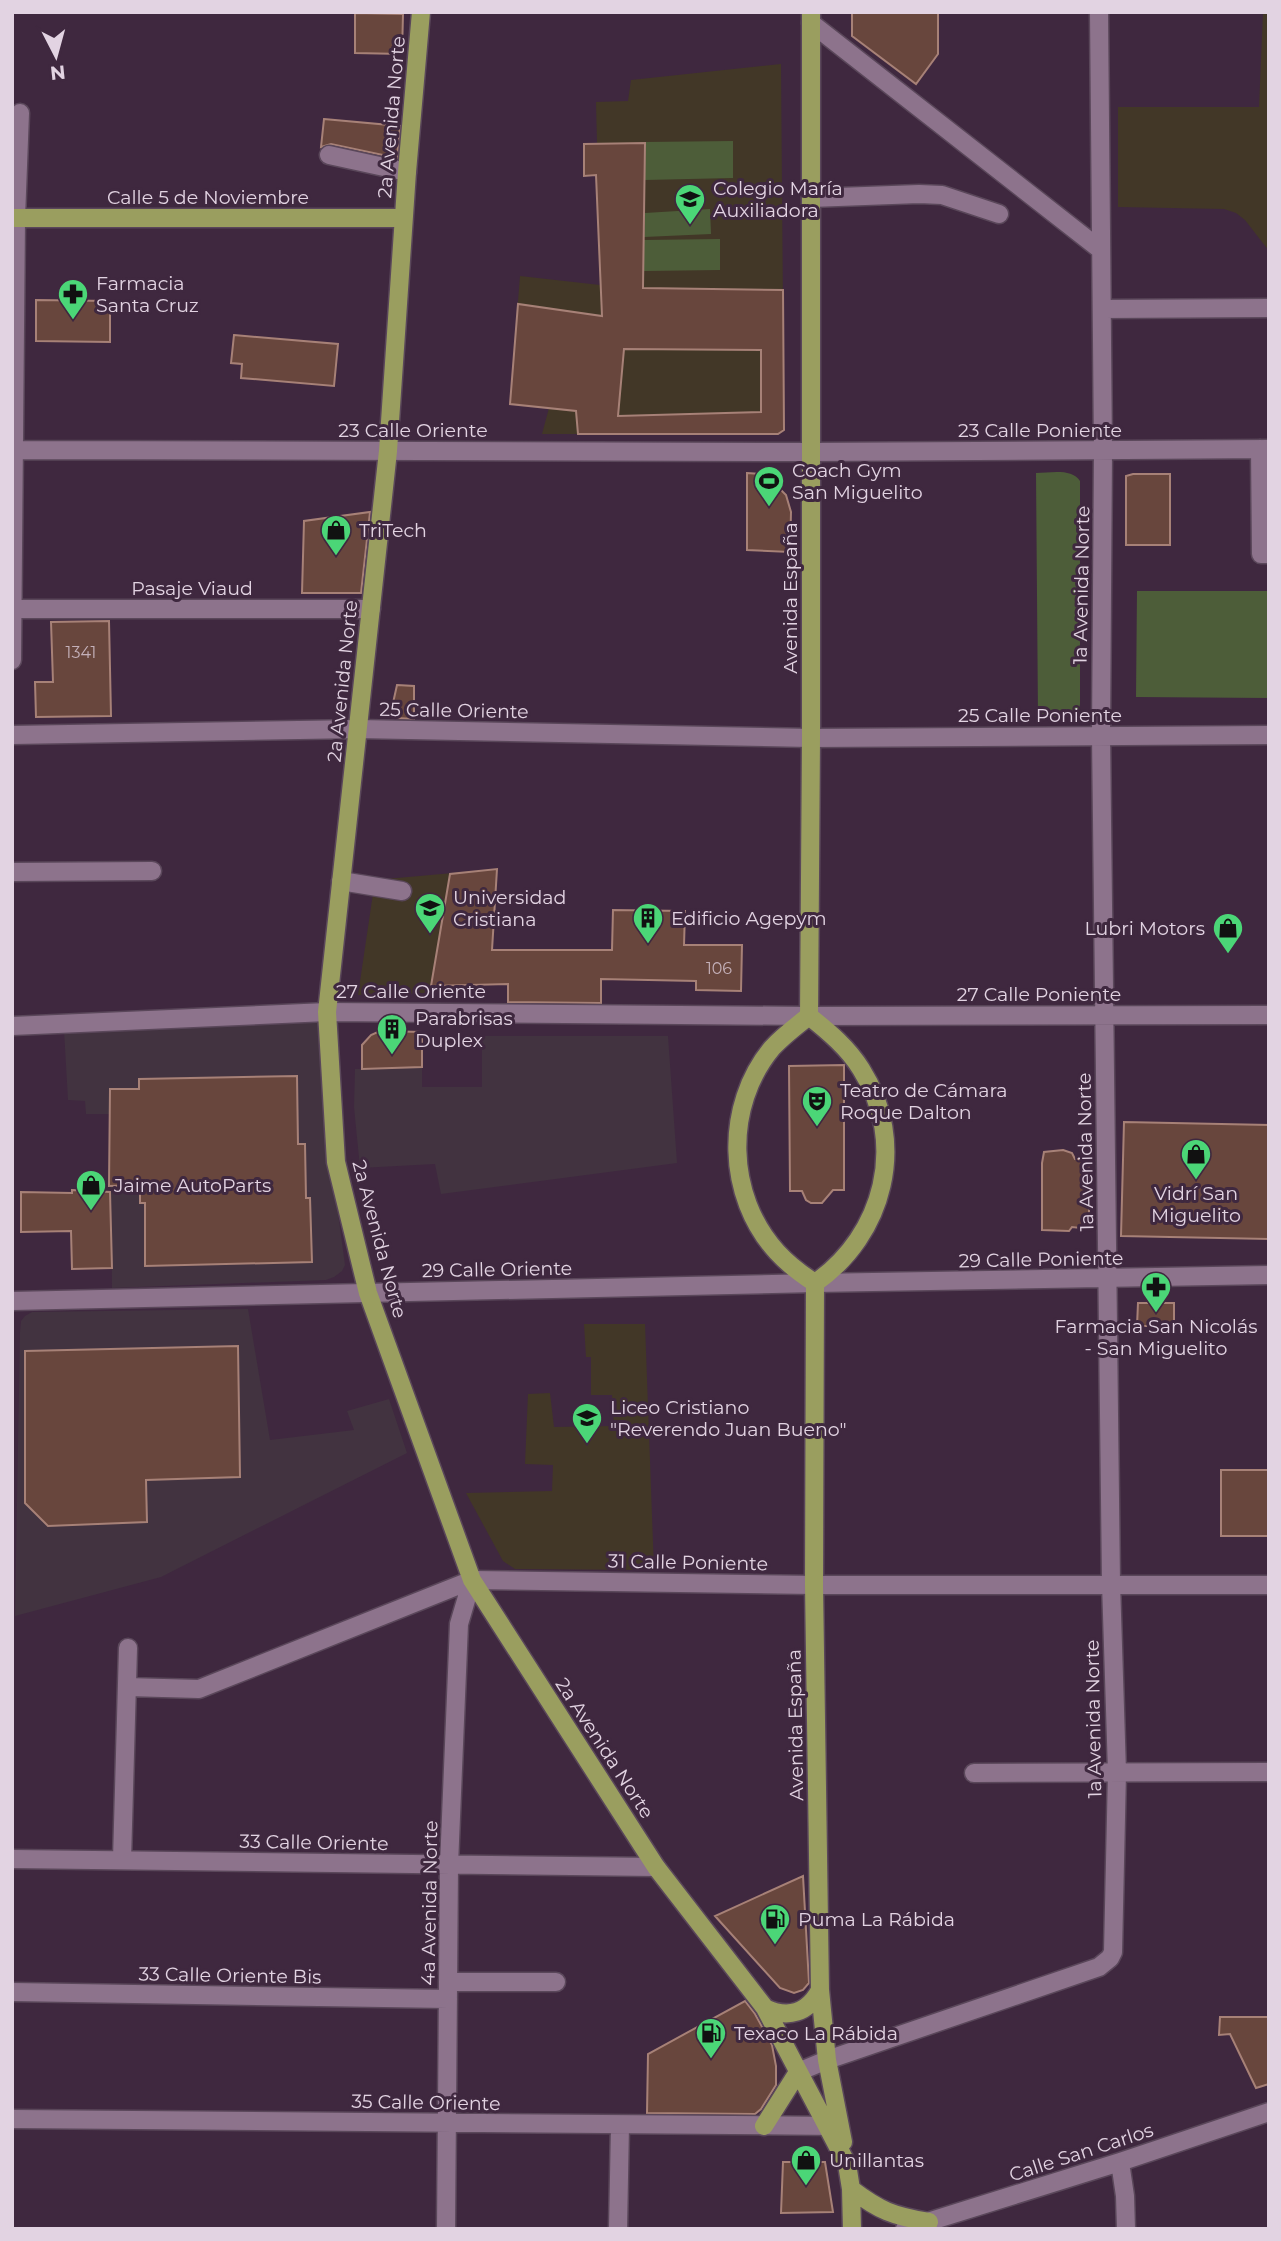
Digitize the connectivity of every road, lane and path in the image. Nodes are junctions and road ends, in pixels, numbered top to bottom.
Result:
1 (421, 12) edge
2 (1099, 12) edge
3 (811, 17) edge
4 (20, 113) dead end
5 (329, 155) dead end
6 (407, 172) junction
7 (811, 198) junction
8 (999, 214) dead end
9 (14, 218) edge
10 (403, 218) junction
11 (1101, 250) junction
12 (1269, 308) edge
13 (1102, 309) junction
14 (14, 365) edge
15 (1264, 449) edge
16 (15, 450) junction
17 (1103, 450) junction
18 (388, 451) junction
19 (811, 452) junction
20 (1269, 554) edge
21 (13, 609) edge
22 (371, 610) junction
23 (12, 660) edge
24 (358, 729) junction
25 (12, 735) edge
26 (1101, 735) junction
27 (1269, 735) edge
28 (811, 738) junction
29 (152, 871) dead end
30 (12, 872) edge
31 (341, 881) junction
32 (402, 891) dead end
33 (327, 1012) junction
34 (1105, 1015) junction
35 (1269, 1015) edge
36 (809, 1016) junction
37 (12, 1026) edge
38 (1269, 1275) edge
39 (1107, 1279) junction
40 (814, 1283) junction
41 (368, 1293) junction
42 (12, 1301) edge
43 (472, 1580) junction
44 (1111, 1583) junction
45 (814, 1585) junction
46 (1269, 1585) edge
47 (128, 1648) dead end
48 (127, 1686) junction
49 (1117, 1772) junction
50 (1269, 1772) edge
51 (974, 1773) dead end
52 (12, 1858) edge
53 (121, 1860) junction
54 (449, 1865) junction
55 (656, 1867) junction
56 (556, 1982) dead end
57 (820, 1990) junction
58 (448, 1991) junction
59 (12, 1992) edge
60 (765, 2008) junction
61 (827, 2060) junction
62 (798, 2072) junction
63 (1269, 2112) edge
64 (12, 2119) edge
65 (447, 2123) junction
66 (620, 2125) junction
67 (764, 2126) junction
68 (834, 2127) junction
69 (1120, 2162) junction
70 (851, 2189) junction
71 (929, 2222) junction
72 (446, 2229) edge
73 (618, 2229) edge
74 (852, 2229) edge
75 (905, 2229) edge
76 (1126, 2229) edge

1 - 6 main road, 2a Avenida Norte
2 - 11 street, 1a Avenida Norte
3 - 7 main road, Avenida España
3 - 11 street
4 - 9 street
5 - 6 street
6 - 10 main road, 2a Avenida Norte
7 - 8 street
7 - 19 main road, Avenida España
9 - 10 main road, Calle 5 de Noviembre
9 - 14 street
10 - 18 main road, 2a Avenida Norte
11 - 13 street, 1a Avenida Norte
12 - 13 street
13 - 17 street, 1a Avenida Norte
14 - 16 street
15 - 17 street, 23 Calle Poniente
15 - 20 street
16 - 18 street, 23 Calle Oriente
16 - 21 street
17 - 19 street, 23 Calle Poniente
17 - 26 street, 1a Avenida Norte
18 - 19 street, 23 Calle Oriente
18 - 22 main road, 2a Avenida Norte
19 - 28 main road, Avenida España
21 - 22 street, Pasaje Viaud
21 - 23 street
22 - 24 main road, 2a Avenida Norte
24 - 25 street, 25 Calle Oriente
24 - 28 street, 25 Calle Oriente
24 - 31 main road, 2a Avenida Norte
26 - 27 street, 25 Calle Poniente
26 - 28 street, 25 Calle Poniente
26 - 34 street, 1a Avenida Norte
28 - 36 main road, Avenida España
29 - 30 street
31 - 32 street
31 - 33 main road, 2a Avenida Norte
33 - 36 street, 27 Calle Oriente
33 - 37 street, 27 Calle Oriente
33 - 41 main road, 2a Avenida Norte
34 - 35 street, 27 Calle Poniente
34 - 36 street, 27 Calle Poniente
34 - 39 street, 1a Avenida Norte
36 - 40 main road
36 - 40 main road
38 - 39 street, 29 Calle Poniente
39 - 40 street, 29 Calle Poniente
39 - 44 street, 1a Avenida Norte
40 - 41 street, 29 Calle Oriente
40 - 45 main road, Avenida España
41 - 42 street, 29 Calle Oriente
41 - 43 main road, 2a Avenida Norte
43 - 45 street, 31 Calle Poniente
43 - 48 street, 31 Calle Poniente
43 - 54 street, 4a Avenida Norte
43 - 55 main road, 2a Avenida Norte
44 - 45 street, 31 Calle Poniente
44 - 46 street, 31 Calle Poniente
44 - 49 street, 1a Avenida Norte
45 - 57 main road, Avenida España
47 - 48 street
48 - 53 street
49 - 50 street
49 - 51 street
49 - 61 street, 1a Avenida Norte
52 - 53 street, 33 Calle Oriente
53 - 54 street, 33 Calle Oriente
54 - 55 street, 33 Calle Oriente
54 - 58 street, 4a Avenida Norte
55 - 60 main road, 2a Avenida Norte
56 - 58 street, 33 Calle Oriente Bis
57 - 60 main road
57 - 61 main road, Avenida España
58 - 59 street, 33 Calle Oriente Bis
58 - 65 street, 4a Avenida Norte
60 - 62 main road, 2a Avenida Norte
61 - 62 street, 1a Avenida Norte
61 - 68 main road, Avenida España
62 - 67 main road
62 - 68 main road, 2a Avenida Norte
63 - 69 street, Calle San Carlos
64 - 65 street, 35 Calle Oriente
65 - 66 street, 35 Calle Oriente
65 - 72 street, 4a Avenida Norte
66 - 67 street, 35 Calle Oriente
66 - 73 street
67 - 68 street, 35 Calle Oriente
68 - 70 main road, Avenida España
69 - 71 street, Calle San Carlos
69 - 76 street
70 - 71 main road
70 - 74 main road
71 - 75 street, Calle San Carlos

